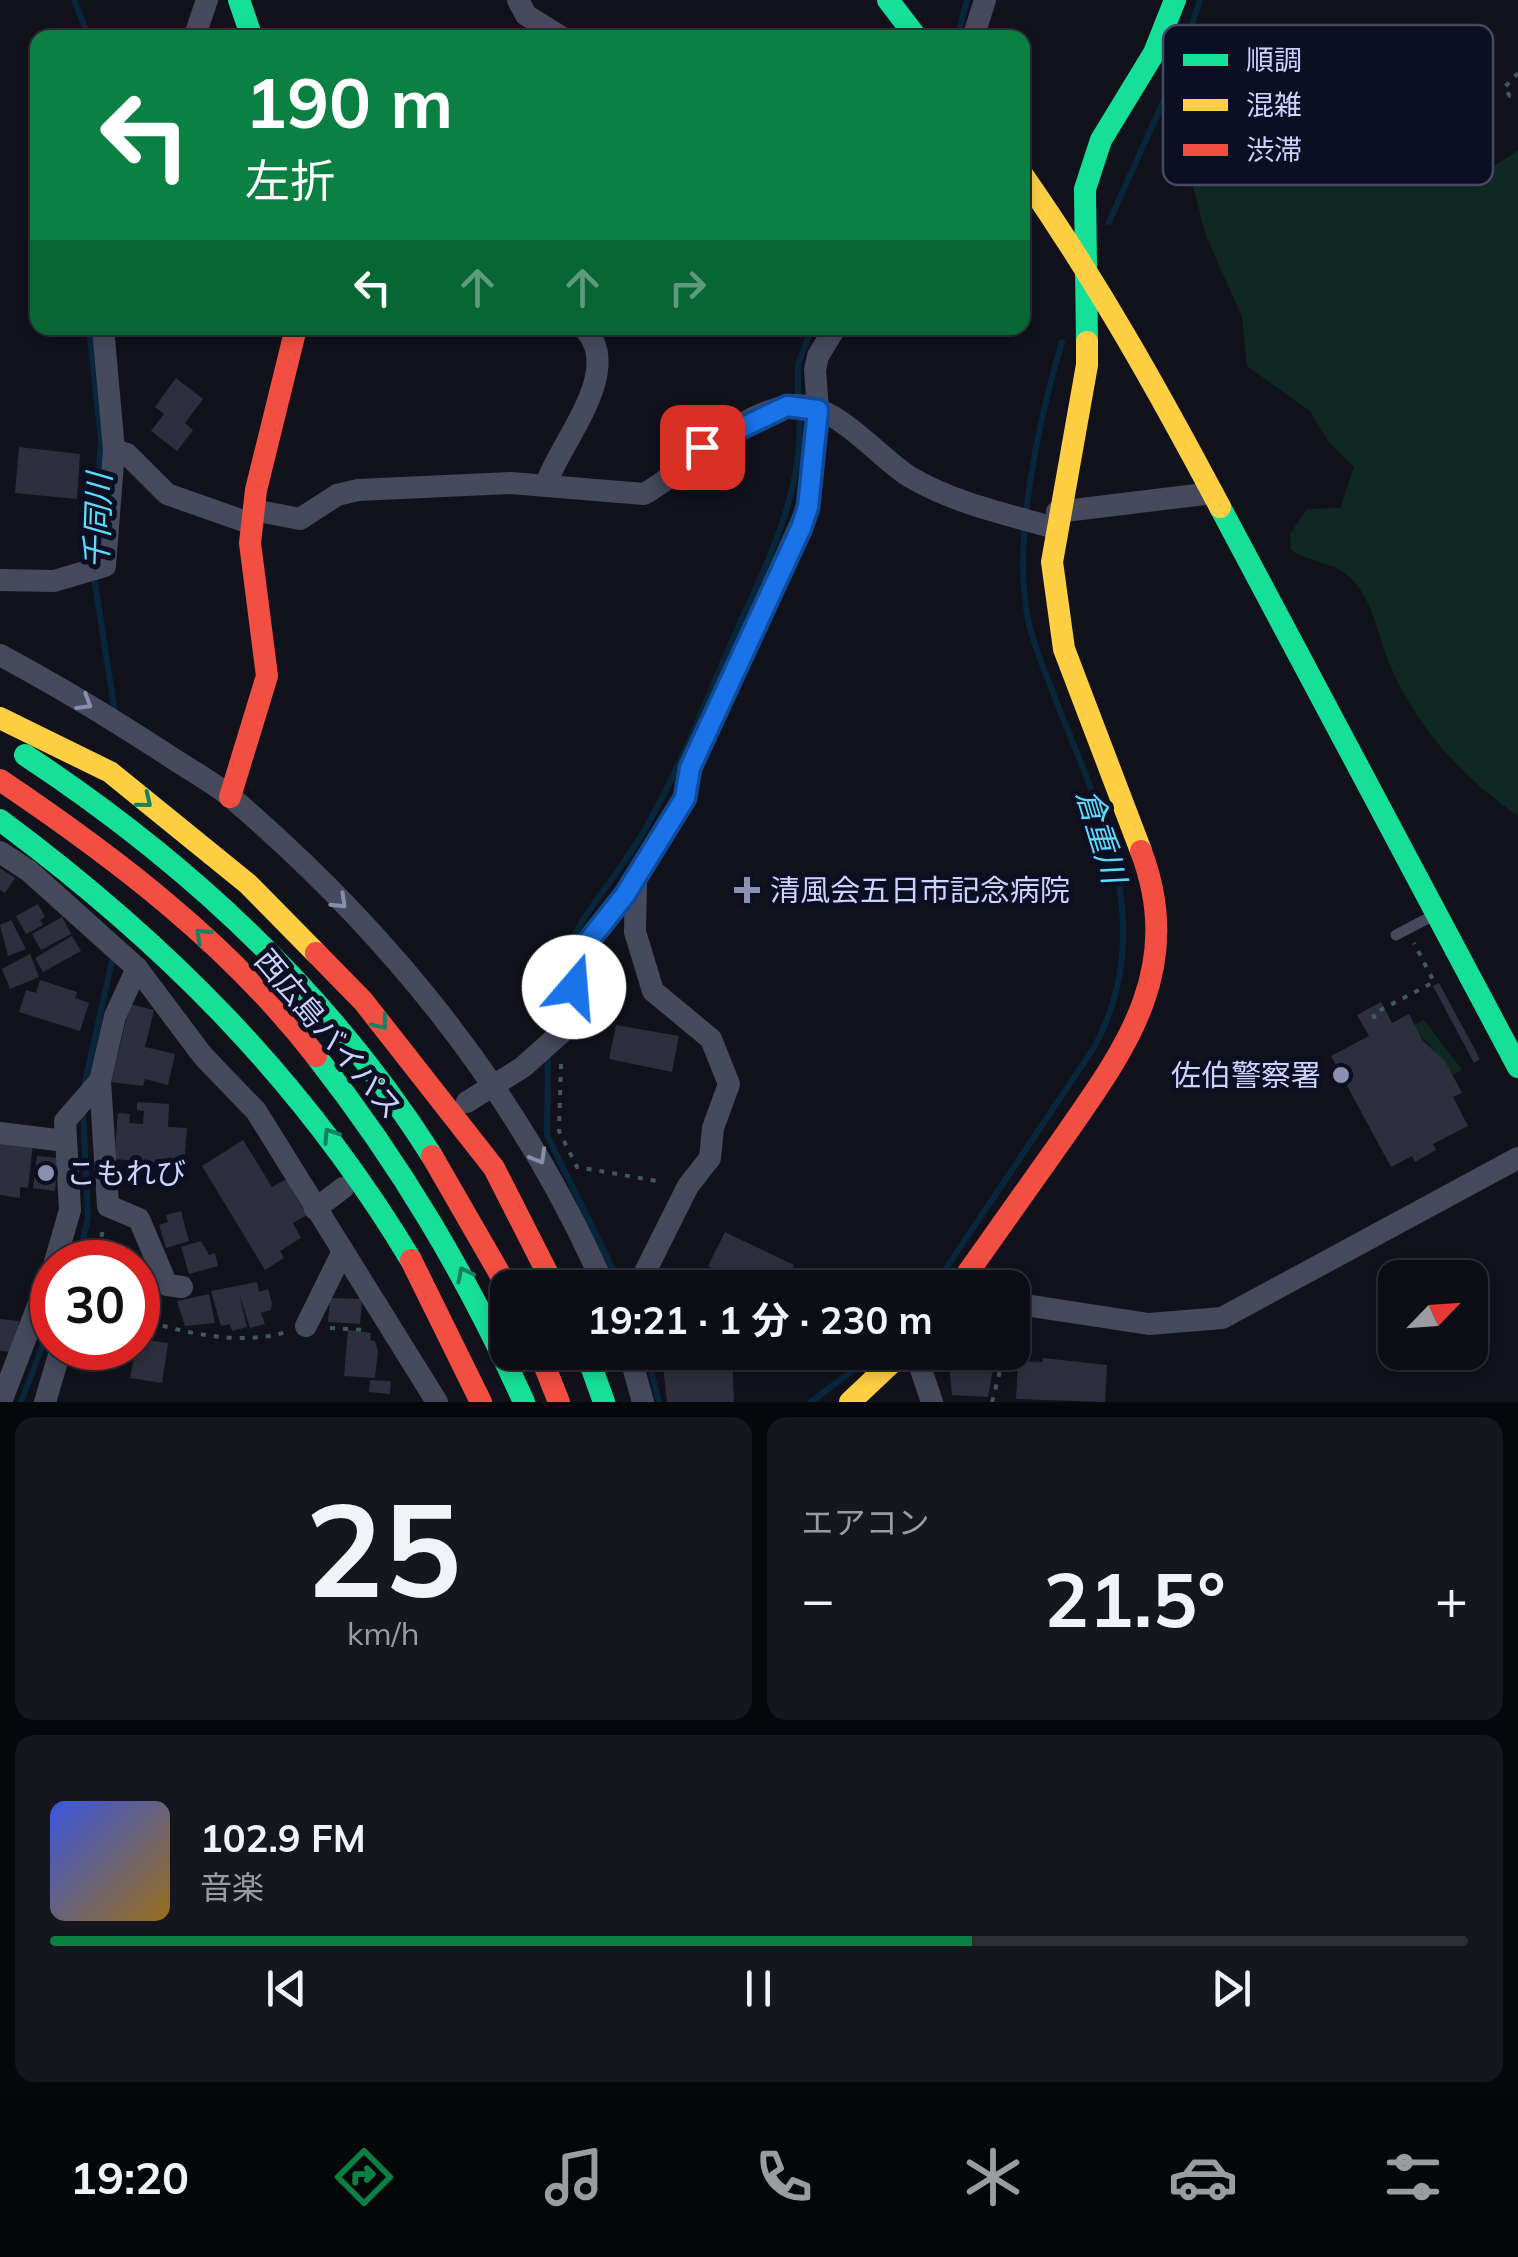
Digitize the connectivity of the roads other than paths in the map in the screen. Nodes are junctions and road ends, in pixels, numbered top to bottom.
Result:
1 (208, 0) edge
2 (239, 0) edge
3 (518, 0) edge
4 (888, 0) edge
5 (985, 0) edge
6 (1175, 0) edge
7 (1165, 25) edge
8 (197, 30) edge
9 (249, 30) edge
10 (550, 30) edge
11 (911, 30) edge
12 (976, 30) edge
13 (1163, 30) edge
14 (1030, 186) edge
15 (1088, 274) junction
16 (104, 335) edge
17 (294, 335) edge
18 (590, 335) edge
19 (831, 335) edge
20 (804, 407) junction
21 (114, 450) junction
22 (546, 484) junction
23 (1213, 493) junction
24 (253, 516) junction
25 (1042, 520) junction
26 (0, 580) edge
27 (0, 655) edge
28 (0, 718) edge
29 (0, 740) edge
30 (0, 780) edge
31 (230, 796) junction
32 (0, 820) edge
33 (0, 852) edge
34 (638, 876) junction
35 (1436, 914) junction
36 (1396, 935) dead end
37 (137, 968) junction
38 (1518, 1068) edge
39 (96, 1084) junction
40 (493, 1084) junction
41 (467, 1102) dead end
42 (0, 1133) edge
43 (65, 1141) junction
44 (1518, 1158) edge
45 (343, 1188) dead end
46 (315, 1209) junction
47 (62, 1240) edge
48 (343, 1251) junction
49 (497, 1270) edge
50 (546, 1270) edge
51 (597, 1270) edge
52 (646, 1270) edge
53 (972, 1270) edge
54 (182, 1286) dead end
55 (1030, 1307) edge
56 (30, 1323) edge
57 (306, 1326) road end
58 (55, 1370) edge
59 (546, 1370) edge
60 (592, 1370) edge
61 (634, 1370) edge
62 (884, 1370) edge
63 (921, 1370) edge
64 (5, 1373) edge
65 (1, 1402) edge
66 (45, 1402) edge
67 (437, 1402) edge
68 (481, 1402) edge
69 (524, 1402) edge
70 (559, 1402) edge
71 (604, 1402) edge
72 (643, 1402) edge
73 (850, 1402) edge
74 (932, 1402) edge

1 - 8 street
2 - 9 main road
3 - 10 street
4 - 11 main road
5 - 12 street
6 - 7 main road
13 - 15 main road
14 - 15 main road
15 - 23 main road
15 - 25 main road
16 - 21 street
17 - 24 main road
18 - 22 street
19 - 20 street
20 - 22 street
20 - 25 street
20 - 34 street
21 - 24 street
21 - 26 street
22 - 24 street
23 - 25 street
23 - 35 main road
24 - 31 main road
25 - 53 main road
27 -> 31 street
28 -> 50 main road
29 - 49 main road, 西広島バイパス
69 -> 30 main road, 西広島バイパス
31 -> 40 street
68 -> 32 main road
33 - 37 street
34 - 40 street
34 - 52 street
35 - 36 lane
35 - 38 main road
37 - 39 street
37 - 46 street
39 - 43 street
39 - 54 street
40 - 41 street
40 -> 51 street
42 - 43 street
43 - 47 street
44 - 55 street
45 - 46 street
46 - 48 street
48 - 57 street
48 - 67 street
56 - 64 street
58 - 66 street
59 - 70 main road
60 - 71 main road
61 - 72 street
62 - 73 main road
63 - 74 street
64 - 65 street

